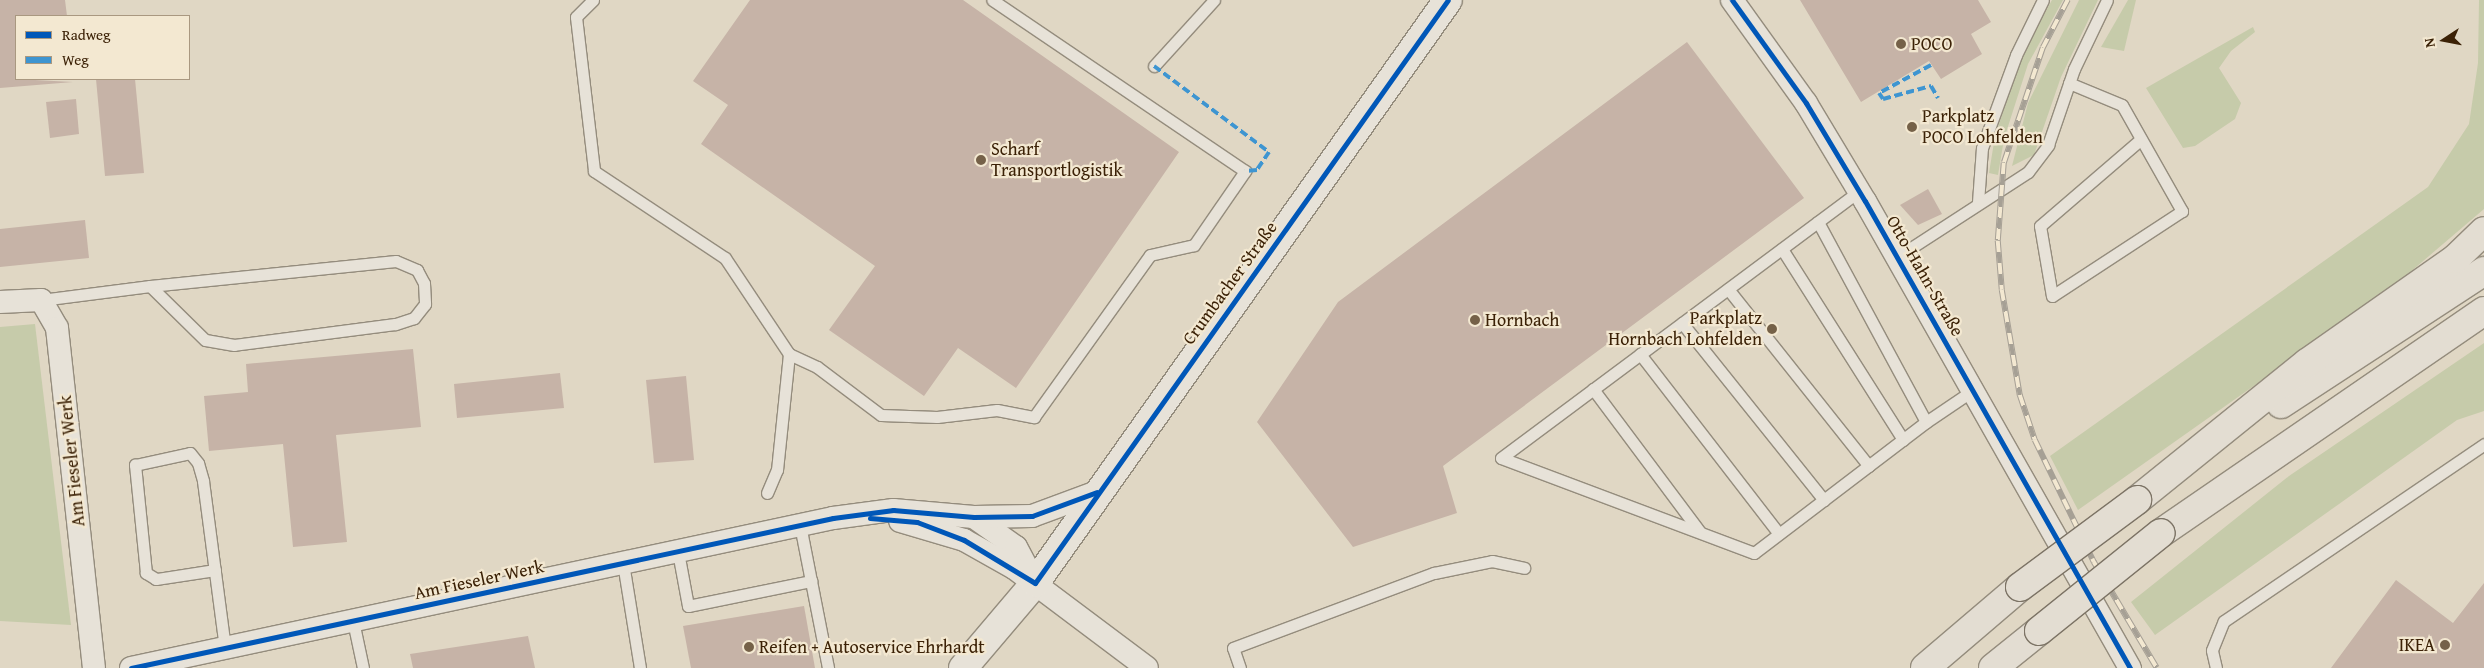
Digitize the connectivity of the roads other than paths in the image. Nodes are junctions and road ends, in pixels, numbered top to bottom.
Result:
1 (593, 0) edge
2 (992, 0) edge
3 (1214, 0) edge
4 (1448, 0) edge
5 (1732, 0) edge
6 (2043, 0) edge
7 (2107, 0) edge
8 (1154, 66) dead end
9 (2069, 83) junction
10 (2141, 139) junction
11 (1859, 192) junction
12 (1978, 202) junction
13 (1818, 222) junction
14 (2484, 231) edge
15 (1782, 248) junction
16 (1896, 257) junction
17 (2484, 271) edge
18 (150, 286) junction
19 (1728, 289) junction
20 (41, 300) junction
21 (0, 302) edge
22 (2484, 311) edge
23 (2484, 319) edge
24 (1682, 323) junction
25 (2447, 334) junction
26 (789, 354) junction
27 (1640, 354) junction
28 (1593, 389) junction
29 (1975, 389) junction
30 (1926, 422) junction
31 (1903, 440) junction
32 (2484, 444) edge
33 (1869, 466) junction
34 (1097, 492) junction
35 (2146, 493) junction
36 (767, 494) dead end
37 (1824, 500) junction
38 (974, 517) junction
39 (833, 518) junction
40 (800, 524) junction
41 (1701, 532) junction
42 (1779, 534) junction
43 (678, 552) junction
44 (622, 563) junction
45 (1524, 568) dead end
46 (215, 570) junction
47 (811, 581) junction
48 (1035, 583) junction
49 (354, 621) junction
50 (225, 648) junction
51 (94, 668) edge
52 (131, 668) edge
53 (363, 668) edge
54 (640, 668) edge
55 (828, 668) edge
56 (963, 668) edge
57 (1147, 668) edge
58 (1240, 668) edge
59 (1926, 668) edge
60 (1993, 668) edge
61 (2130, 668) edge
62 (2216, 668) edge

1 - 26 lane
2 - 26 lane
3 - 8 lane
4 - 34 main road, Crumbacher Straße
5 - 11 street, Otto-Hahn-Straße
6 - 12 lane
7 - 9 lane
9 - 10 lane
9 - 12 lane
10 - 10 lane
11 - 13 lane
11 - 16 street, Otto-Hahn-Straße
12 - 16 lane
13 - 15 lane
13 - 30 lane
14 - 35 highway
15 - 19 lane
15 - 31 lane
16 - 29 street, Otto-Hahn-Straße
17 - 35 highway
18 - 18 lane
18 - 20 lane
19 - 24 lane
19 - 33 lane
20 - 21 street
20 - 51 street, Am Fieseler Werk
22 - 25 highway
23 - 25 highway
24 - 27 lane
24 - 37 lane
25 - 60 highway, bridge
26 - 36 lane
27 - 28 lane
27 - 42 lane
28 - 41 lane
28 - 41 lane
29 - 30 lane
29 - 61 street, Otto-Hahn-Straße
30 - 31 lane
31 - 33 lane
32 - 62 lane
33 - 37 lane
34 - 38 street, Am Fieseler Werk
34 - 48 main road, Crumbacher Straße
35 - 59 highway, bridge
37 - 42 lane
38 - 39 street, Am Fieseler Werk
38 - 48 street, Am Fieseler Werk
39 - 40 street, Am Fieseler Werk
39 - 48 street, Am Fieseler Werk
40 - 43 street, Am Fieseler Werk
40 - 47 lane
41 - 42 lane
43 - 44 street, Am Fieseler Werk
43 - 47 lane
44 - 49 street, Am Fieseler Werk
44 - 54 lane
45 - 58 lane
46 - 46 lane
46 - 50 lane
47 - 55 lane
48 - 56 main road, Crumbacher Straße
48 - 57 street
49 - 50 street, Am Fieseler Werk
49 - 53 lane
50 - 52 street, Am Fieseler Werk

